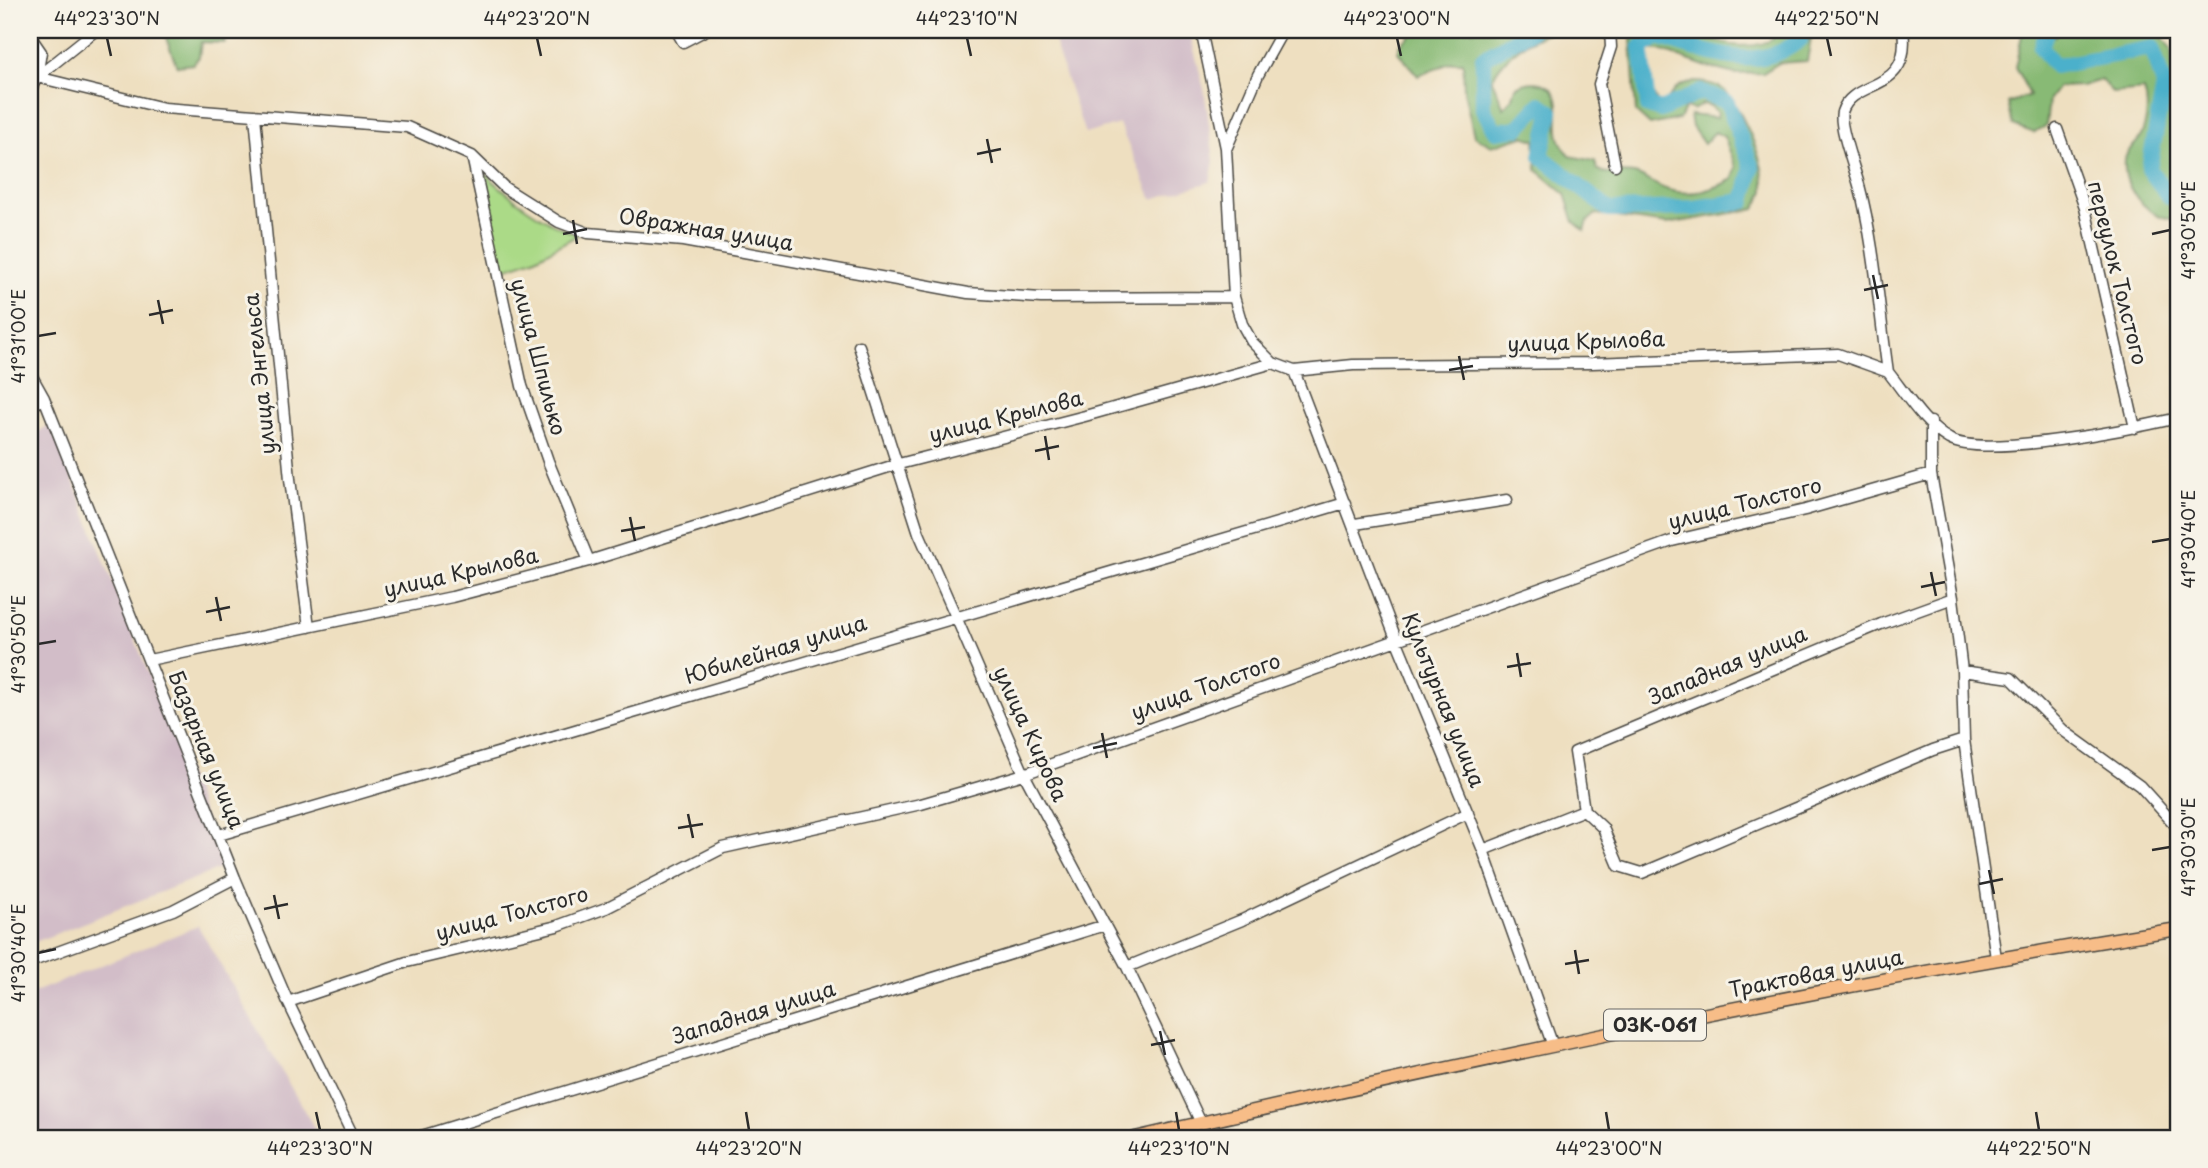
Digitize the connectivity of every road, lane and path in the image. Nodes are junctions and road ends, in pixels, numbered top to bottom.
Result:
1 (96, 30) edge
2 (126, 30) edge
3 (146, 30) edge
4 (677, 30) edge
5 (706, 30) edge
6 (1202, 30) edge
7 (1283, 30) edge
8 (1610, 30) edge
9 (1906, 31) edge
10 (30, 36) edge
11 (37, 77) junction
12 (30, 90) edge
13 (254, 116) junction
14 (2057, 129) dead end
15 (1226, 148) junction
16 (472, 156) junction
17 (1615, 165) dead end
18 (1234, 297) junction
19 (859, 346) dead end
20 (1273, 363) junction
21 (1294, 371) junction
22 (1888, 372) junction
23 (30, 373) edge
24 (44, 398) junction
25 (30, 407) edge
26 (2178, 418) edge
27 (1931, 422) junction
28 (2135, 428) junction
29 (895, 465) junction
30 (1931, 474) junction
31 (1507, 500) dead end
32 (1345, 503) junction
33 (1354, 524) junction
34 (589, 561) junction
35 (1953, 598) junction
36 (956, 617) junction
37 (309, 627) junction
38 (1396, 639) junction
39 (149, 660) junction
40 (1962, 671) junction
41 (1964, 740) junction
42 (1024, 774) junction
43 (1584, 810) junction
44 (1468, 813) junction
45 (2178, 828) edge
46 (219, 835) junction
47 (1483, 850) junction
48 (235, 878) junction
49 (1105, 925) junction
50 (2178, 929) edge
51 (1996, 958) junction
52 (30, 962) edge
53 (1127, 967) junction
54 (288, 1002) junction
55 (1553, 1045) junction
56 (1201, 1124) junction
57 (354, 1138) edge
58 (415, 1138) edge
59 (1135, 1138) edge

1 - 11 street
2 - 3 street
4 - 5 street
6 - 15 street
7 - 15 street
8 - 17 street
9 - 22 street
10 - 11 street
11 - 12 street
11 - 13 street, Овражная улица
13 - 16 street, Овражная улица
13 - 37 street, улица Энгельса
14 - 28 street, переулок Толстого
15 - 18 street
16 - 18 street, Овражная улица
16 - 34 street, улица Шпилько
18 - 20 street
19 - 29 street, улица Кирова
20 - 21 street, улица Крылова
20 - 29 street, улица Крылова
21 - 22 street, улица Крылова
21 - 32 street, Культурная улица
22 - 27 street
23 - 24 street, Базарная улица
24 - 25 street
24 - 39 street, Базарная улица
26 - 28 street
27 - 28 street
27 - 30 street
29 - 34 street, улица Крылова
29 - 36 street, улица Кирова
30 - 35 street
30 - 38 street, улица Толстого
31 - 33 street
32 - 33 street, Культурная улица
32 - 36 street, Юбилейная улица
33 - 38 street, Культурная улица
34 - 37 street, улица Крылова
35 - 40 street
35 - 43 street, Западная улица
36 - 42 street, улица Кирова
36 - 46 street, Юбилейная улица
37 - 39 street, улица Крылова
38 - 42 street, улица Толстого
38 - 44 street, Культурная улица
39 - 46 street, Базарная улица
40 - 41 street
40 - 45 street
41 - 43 street
41 - 51 street
42 - 49 street, улица Кирова
42 - 54 street, улица Толстого
43 - 47 street
44 - 47 street, Культурная улица
44 - 53 street
46 - 48 street, Базарная улица
47 - 55 street, Культурная улица
48 - 52 street
48 - 54 street, Базарная улица
49 - 53 street, улица Кирова
49 - 58 street, Западная улица
50 - 51 main road, Трактовая улица / 03К-061
51 - 55 main road, Трактовая улица / 03К-061
53 - 56 street, улица Кирова
54 - 57 street, Базарная улица
55 - 56 main road, Трактовая улица / 03К-061
56 - 59 main road, Трактовая улица / 03К-061

